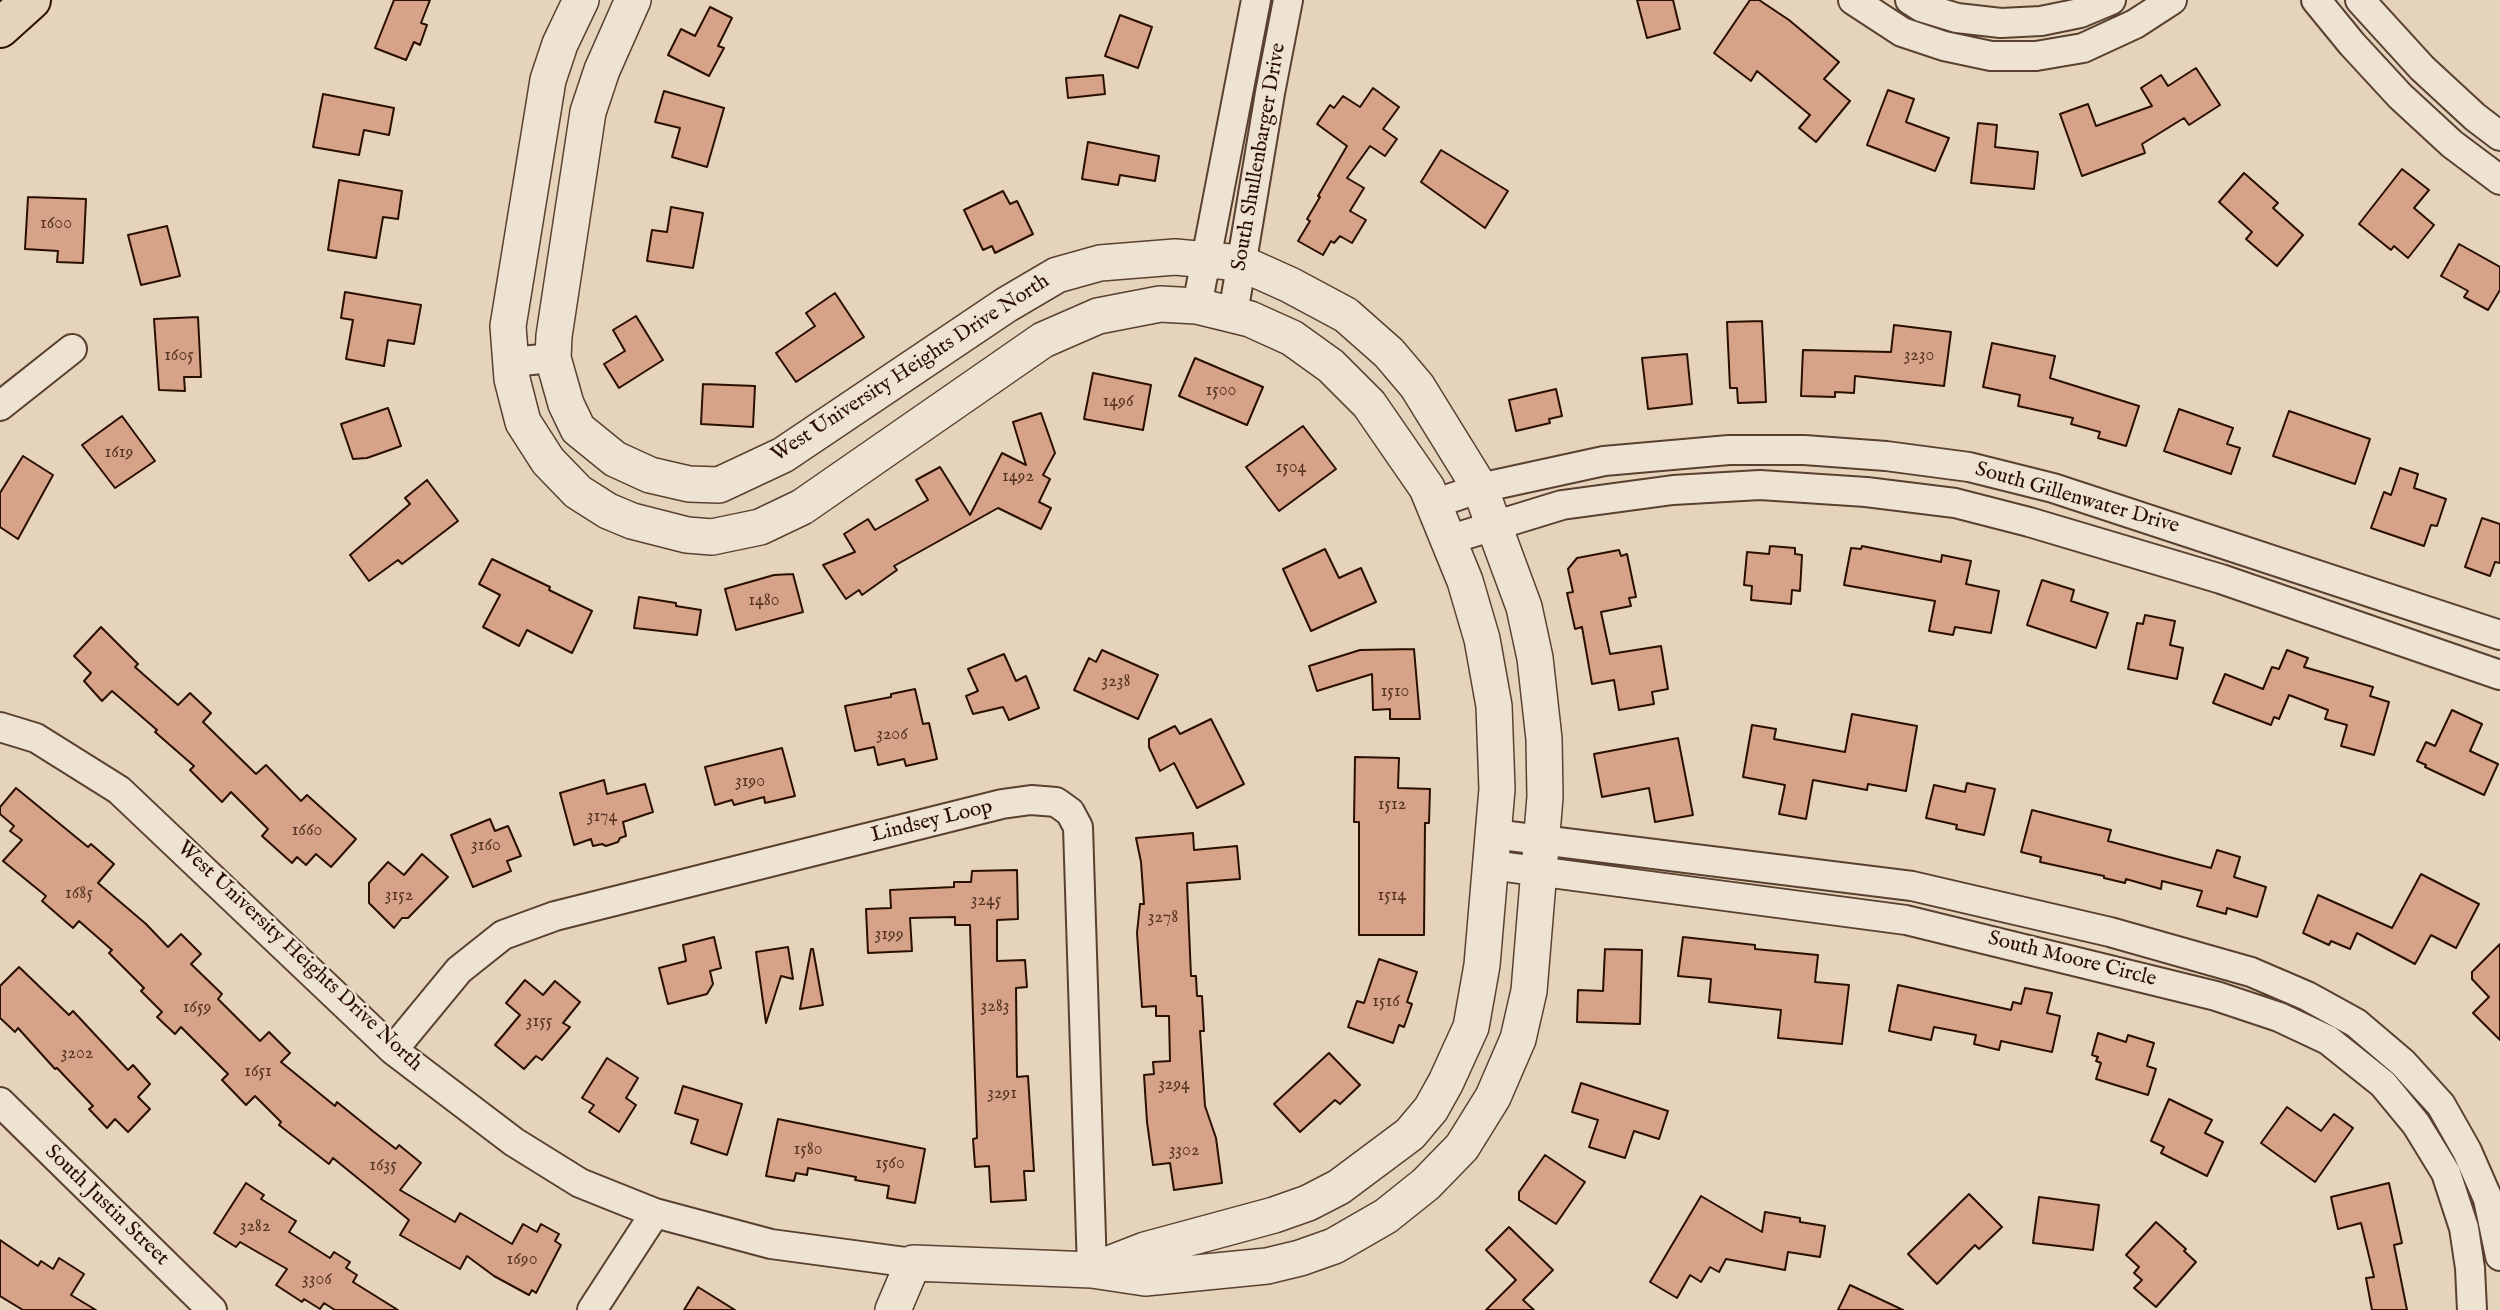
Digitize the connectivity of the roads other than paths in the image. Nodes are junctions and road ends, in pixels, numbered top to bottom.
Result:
1 (31, 0) edge
2 (581, 0) edge
3 (633, 0) edge
4 (1256, 0) edge
5 (1288, 0) edge
6 (1853, 0) edge
7 (1909, 0) edge
8 (2111, 0) edge
9 (2172, 0) edge
10 (2316, 0) edge
11 (2360, 0) edge
12 (0, 28) edge
13 (2500, 136) edge
14 (2500, 180) edge
15 (1205, 260) junction
16 (1241, 263) junction
17 (1198, 306) junction
18 (1233, 314) junction
19 (72, 349) dead end
20 (553, 358) junction
21 (511, 362) junction
22 (0, 406) edge
23 (1480, 488) junction
24 (1434, 504) junction
25 (1494, 525) junction
26 (1448, 540) junction
27 (2500, 635) edge
28 (2500, 675) edge
29 (0, 727) edge
30 (1492, 850) junction
31 (1540, 856) junction
32 (393, 1050) junction
33 (0, 1102) edge
34 (655, 1213) junction
35 (2500, 1256) edge
36 (913, 1263) junction
37 (1092, 1270) junction
38 (212, 1310) edge
39 (593, 1310) edge
40 (893, 1310) edge
41 (2472, 1310) edge

1 - 12 highway
2 - 21 street, West University Heights Drive North
3 - 20 street, West University Heights Drive North
4 - 15 street, South Shullenbarger Drive
5 - 16 street, South Shullenbarger Drive
6 - 9 street
7 - 8 street
10 - 14 street
11 - 13 street
15 - 16 street, West University Heights Drive North
15 - 17 street, South Shullenbarger Drive
15 - 20 street, West University Heights Drive North
16 - 18 street, South Shullenbarger Drive
16 - 23 street, West University Heights Drive North
17 - 18 street, West University Heights Drive North
17 - 21 street, West University Heights Drive North
18 - 24 street, West University Heights Drive North
19 - 22 street
20 - 21 street
23 - 24 street, South Gillenwater Drive
23 - 25 street, West University Heights Drive North
23 - 27 street, South Gillenwater Drive
24 - 26 street, West University Heights Drive North
25 - 26 street, South Gillenwater Drive
25 - 28 street, South Gillenwater Drive
25 - 31 street, West University Heights Drive North
26 - 30 street, West University Heights Drive North
29 - 32 street, West University Heights Drive North
30 - 31 street, South Moore Circle
30 - 37 street, West University Heights Drive North
31 - 35 street, South Moore Circle
31 - 37 street, West University Heights Drive North
31 - 41 street, South Moore Circle
32 - 34 street, West University Heights Drive North
32 - 37 street, Lindsey Loop
33 - 38 street, South Justin Street
34 - 36 street, West University Heights Drive North
34 - 39 street
36 - 37 street, West University Heights Drive North
36 - 40 street

